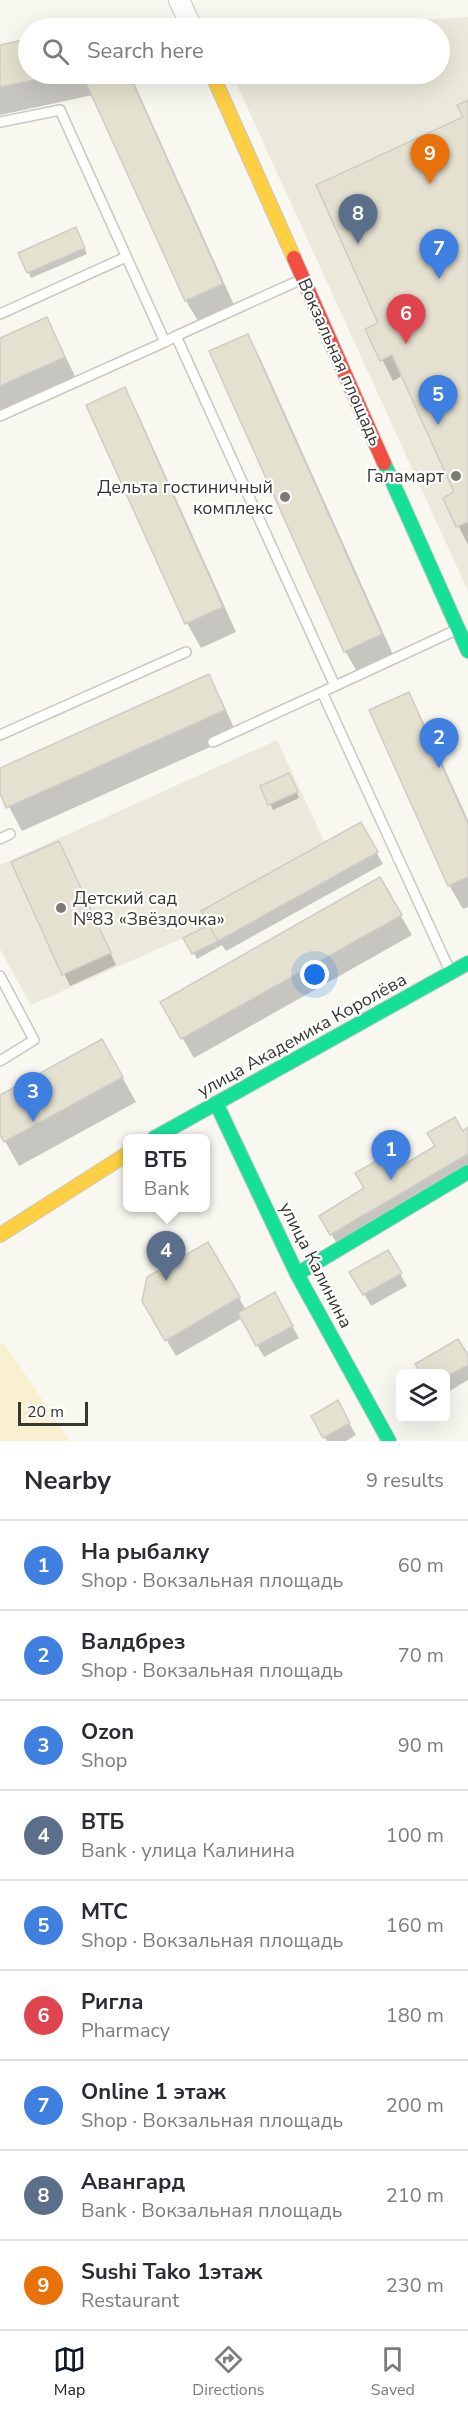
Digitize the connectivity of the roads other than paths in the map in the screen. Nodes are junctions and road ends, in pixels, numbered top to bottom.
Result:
1 (179, 0) edge
2 (187, 18) edge
3 (216, 84) edge
4 (0, 122) edge
5 (126, 257) junction
6 (303, 279) junction
7 (0, 314) edge
8 (176, 336) junction
9 (165, 342) junction
10 (0, 416) edge
11 (458, 629) junction
12 (468, 651) edge
13 (186, 652) dead end
14 (334, 686) junction
15 (322, 692) junction
16 (0, 735) edge
17 (213, 742) dead end
18 (10, 834) dead end
19 (0, 839) edge
20 (468, 963) edge
21 (451, 973) junction
22 (0, 976) edge
23 (0, 1061) edge
24 (216, 1102) junction
25 (161, 1134) edge
26 (123, 1156) edge
27 (468, 1172) edge
28 (2, 1230) edge
29 (297, 1274) junction
30 (389, 1441) edge

1 - 2 street
3 - 6 street, Вокзальная площадь
4 - 5 lane
5 - 7 lane
5 - 9 lane
6 - 8 lane
6 - 11 street, Вокзальная площадь
8 - 9 lane
8 - 14 lane
9 - 10 lane
11 - 12 street, Вокзальная площадь
11 - 14 lane
13 - 16 lane
14 - 15 lane
15 - 17 lane
15 - 21 lane
18 - 19 lane
20 - 21 street, улица Академика Королёва
21 - 24 street, улица Академика Королёва
22 - 23 lane
24 - 25 street, улица Академика Королёва
24 - 29 street, улица Калинина
26 - 28 street
27 - 29 street
29 - 30 street, улица Калинина

